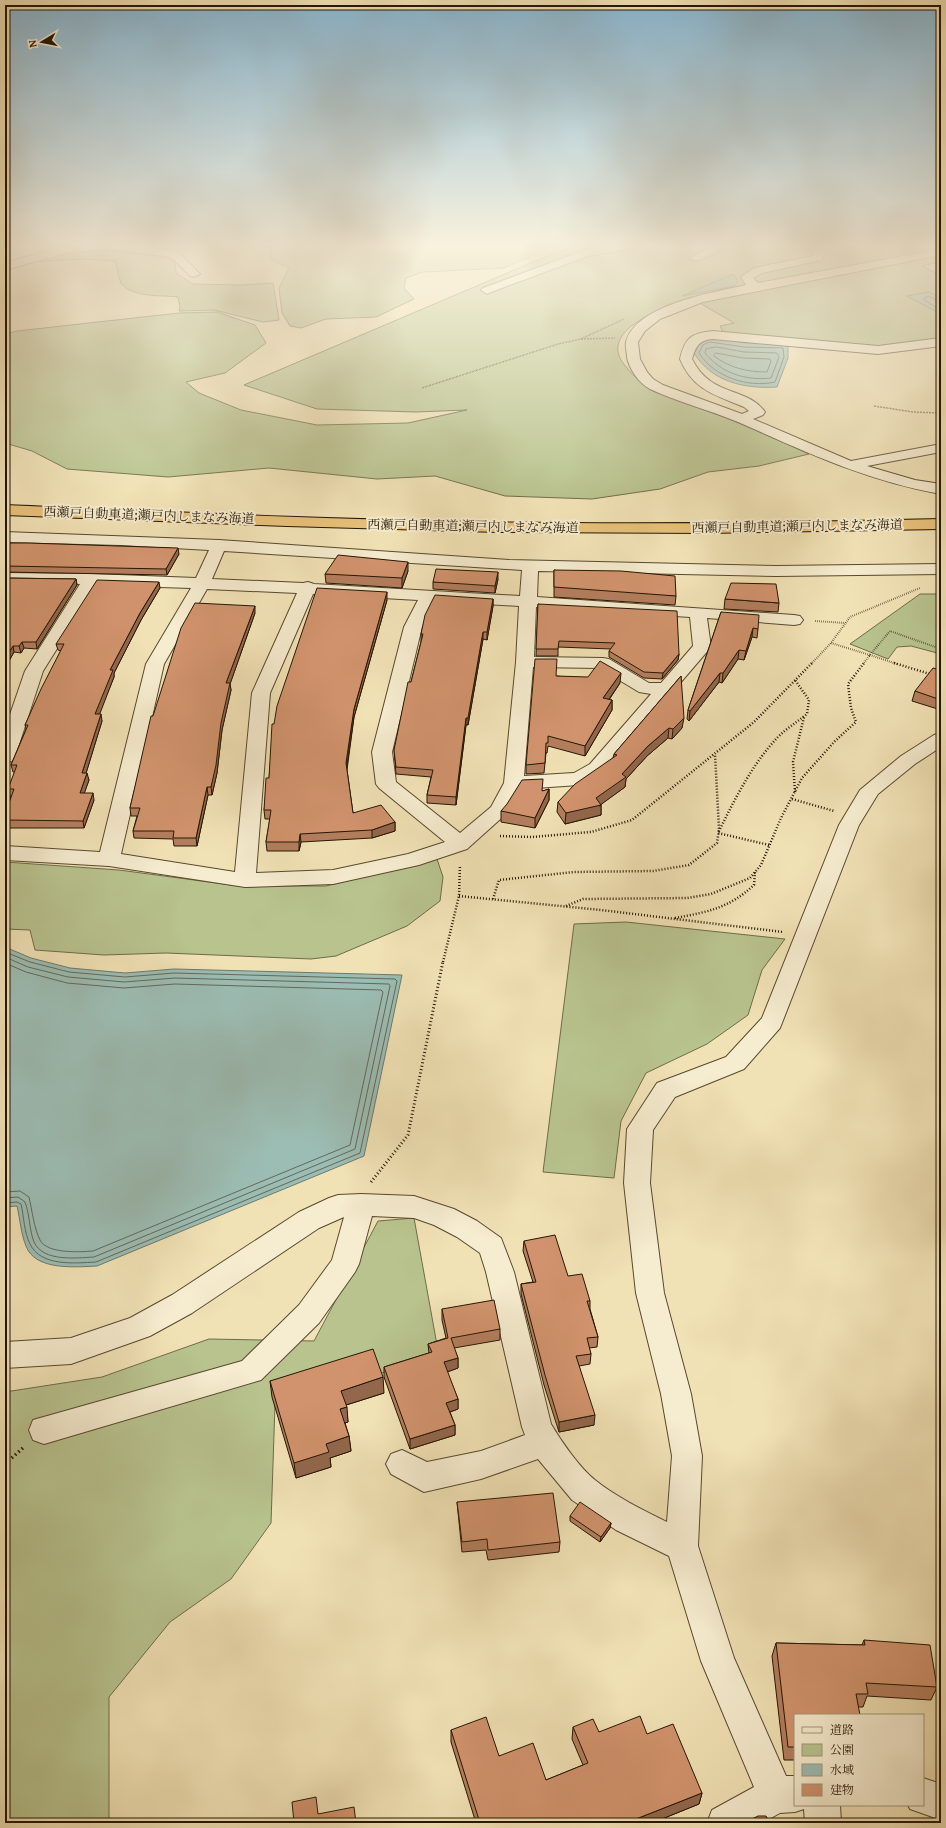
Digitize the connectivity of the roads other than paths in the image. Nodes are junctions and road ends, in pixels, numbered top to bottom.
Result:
1 (640, 330) edge
2 (941, 342) edge
3 (742, 419) junction
4 (941, 448) edge
5 (849, 465) junction
6 (941, 489) edge
7 (5, 510) edge
8 (941, 524) edge
9 (5, 537) edge
10 (219, 545) junction
11 (530, 565) junction
12 (941, 569) edge
13 (5, 578) edge
14 (92, 579) junction
15 (201, 585) junction
16 (308, 587) junction
17 (428, 596) junction
18 (529, 602) junction
19 (698, 612) junction
20 (794, 620) road end
21 (525, 662) junction
22 (664, 690) junction
23 (941, 739) edge
24 (5, 757) edge
25 (514, 782) junction
26 (465, 840) junction
27 (5, 853) edge
28 (109, 859) junction
29 (245, 880) junction
30 (357, 1206) junction
31 (5, 1355) edge
32 (44, 1430) dead end
33 (545, 1442) junction
34 (402, 1464) dead end
35 (682, 1546) junction
36 (786, 1794) edge
37 (924, 1796) edge
38 (941, 1802) edge
39 (822, 1806) edge
40 (725, 1823) edge
41 (823, 1823) edge

1 - 3 street
2 - 3 street
3 - 5 street
4 - 5 street
5 - 6 street
7 - 8 highway, 西瀬戸自動車道;瀬戸内しまなみ海道
9 - 10 street
10 - 11 street
10 - 15 street
11 - 12 street
11 - 18 street
13 - 14 street
14 - 15 street
14 - 24 street
15 - 16 street
15 - 28 street
16 - 17 street
16 - 29 street
17 - 18 street
17 - 26 street
18 - 19 street
18 - 21 street
19 - 20 street
19 - 22 street
21 - 22 street
21 - 25 street
22 - 25 street
23 - 35 street
25 - 26 street
26 - 29 street
27 - 28 street
28 - 29 street
30 - 31 street
30 - 32 street
30 - 33 street
33 - 34 street
33 - 35 street
35 - 36 street
36 - 40 street
37 - 38 street
39 - 41 street

